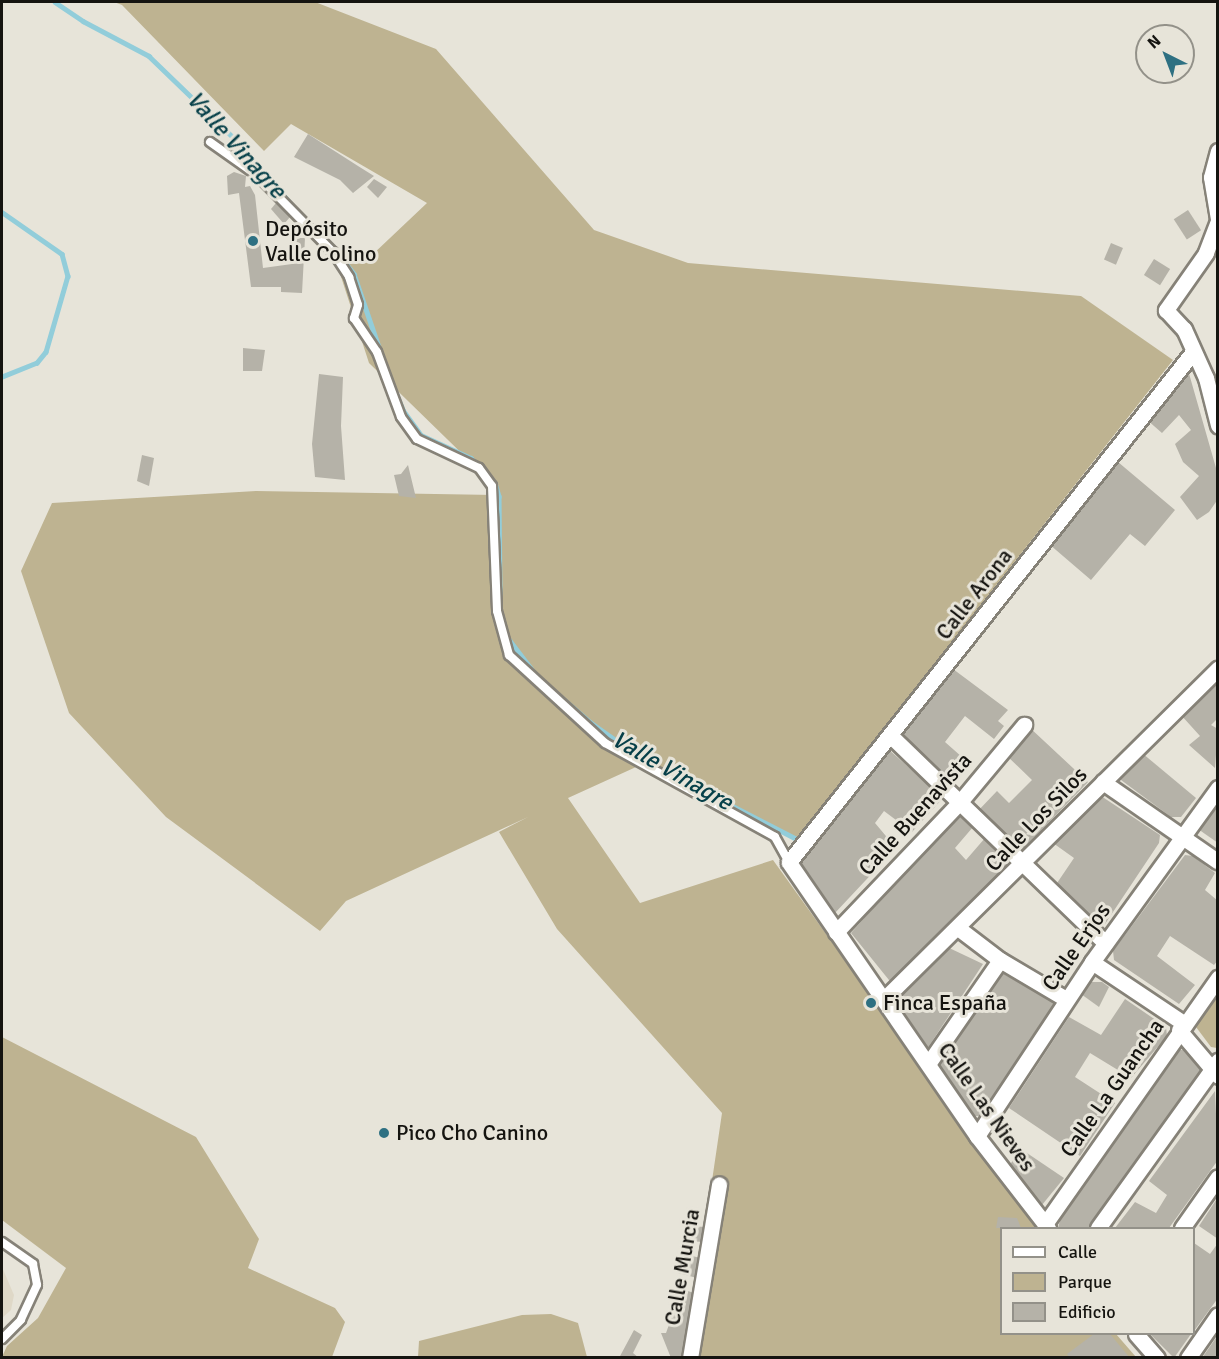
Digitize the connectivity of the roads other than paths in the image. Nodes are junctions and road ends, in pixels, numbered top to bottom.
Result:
1 (210, 142) dead end
2 (1218, 152) edge
3 (1218, 220) edge
4 (1193, 352) junction
5 (1218, 425) edge
6 (1216, 668) edge
7 (1024, 725) dead end
8 (891, 736) junction
9 (1103, 782) junction
10 (1218, 788) edge
11 (959, 803) junction
12 (1183, 837) junction
13 (1217, 861) edge
14 (789, 862) junction
15 (1024, 864) junction
16 (958, 928) junction
17 (836, 932) junction
18 (1105, 943) junction
19 (1000, 960) junction
20 (1092, 962) junction
21 (1218, 978) edge
22 (885, 997) junction
23 (1066, 999) junction
24 (1182, 1027) junction
25 (928, 1065) junction
26 (1216, 1069) edge
27 (977, 1136) junction
28 (1218, 1177) edge
29 (719, 1184) dead end
30 (1046, 1226) edge
31 (1099, 1227) edge
32 (1183, 1227) edge
33 (2, 1242) edge
34 (1218, 1315) edge
35 (1137, 1335) edge
36 (2, 1339) edge
37 (690, 1358) edge
38 (1157, 1358) edge
39 (1188, 1358) edge

1 - 14 lane
2 - 3 street
3 - 4 street
4 - 5 street
4 - 8 street, Calle Arona
6 - 9 street, Calle Los Silos
7 - 11 street, Calle Buenavista
8 - 11 street
8 - 14 street, Calle Arona
9 - 12 street
9 - 15 street, Calle Los Silos
10 - 12 street, Calle Erjos
11 - 15 street
11 - 17 street, Calle Buenavista
12 - 13 street
12 - 18 street, Calle Erjos
14 - 17 street, Calle Las Nieves
15 - 16 street, Calle Los Silos
15 - 18 street
16 - 19 street
16 - 22 street, Calle Los Silos
17 - 22 street, Calle Las Nieves
18 - 20 street, Calle Erjos
19 - 23 street
19 - 25 street
20 - 23 street, Calle Erjos
20 - 24 street
21 - 24 street, Calle La Guancha
22 - 25 street, Calle Las Nieves
23 - 27 street, Calle Erjos
24 - 26 street
24 - 30 street, Calle La Guancha
25 - 27 street, Calle Las Nieves
26 - 31 street
27 - 30 street, Calle Las Nieves
28 - 32 street
29 - 37 street, Calle Murcia
33 - 36 lane
34 - 39 street
35 - 38 street

